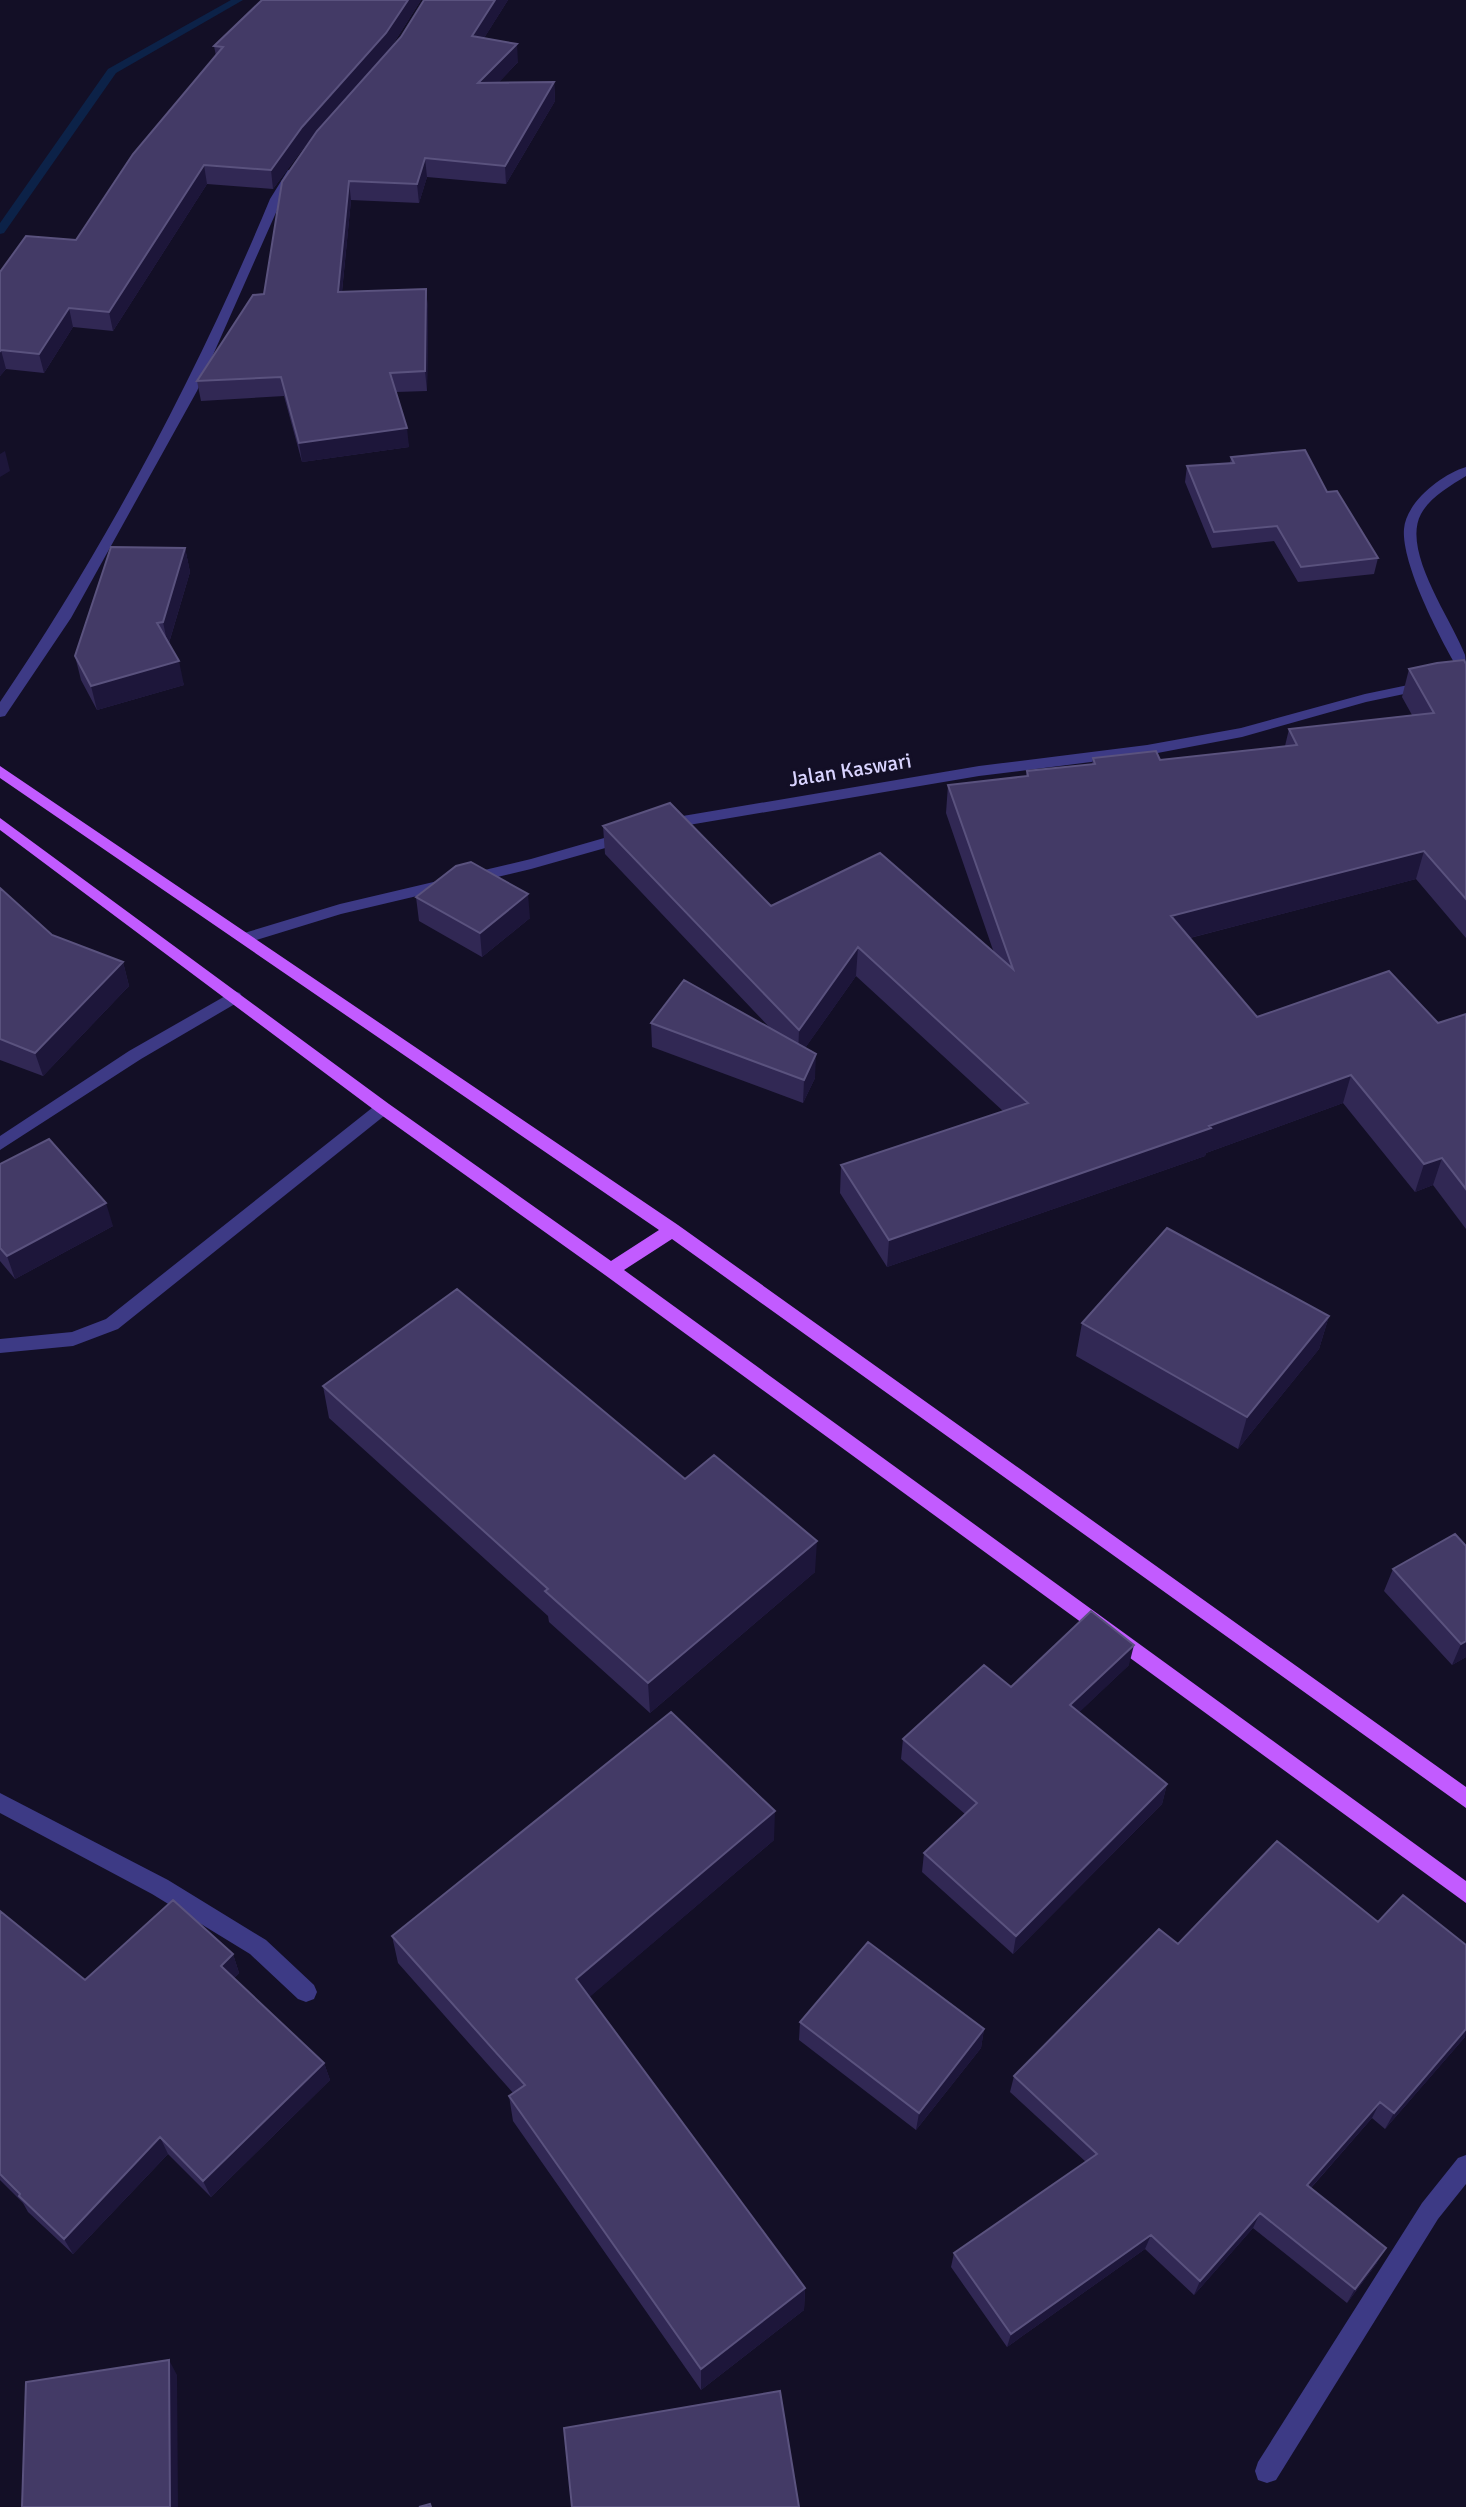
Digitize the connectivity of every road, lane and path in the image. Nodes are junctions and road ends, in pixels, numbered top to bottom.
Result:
1 (298, 164) edge
2 (1466, 471) edge
3 (1466, 671) edge
4 (1466, 677) edge
5 (0, 713) edge
6 (0, 771) edge
7 (0, 823) edge
8 (247, 938) junction
9 (234, 997) junction
10 (383, 1108) junction
11 (0, 1143) edge
12 (671, 1230) junction
13 (611, 1270) junction
14 (0, 1346) edge
15 (1466, 1799) edge
16 (0, 1802) edge
17 (1466, 1894) edge
18 (306, 1992) dead end
19 (1466, 2166) edge
20 (1267, 2471) dead end

1 - 5 street
2 - 3 street
4 - 8 street, Jalan Kaswari
6 - 8 main road
7 - 9 main road
8 - 12 main road
9 - 10 main road
9 - 11 street
10 - 13 main road
10 - 14 street
12 - 13 main road
12 - 15 main road
13 - 17 main road
16 - 18 street
19 - 20 street

